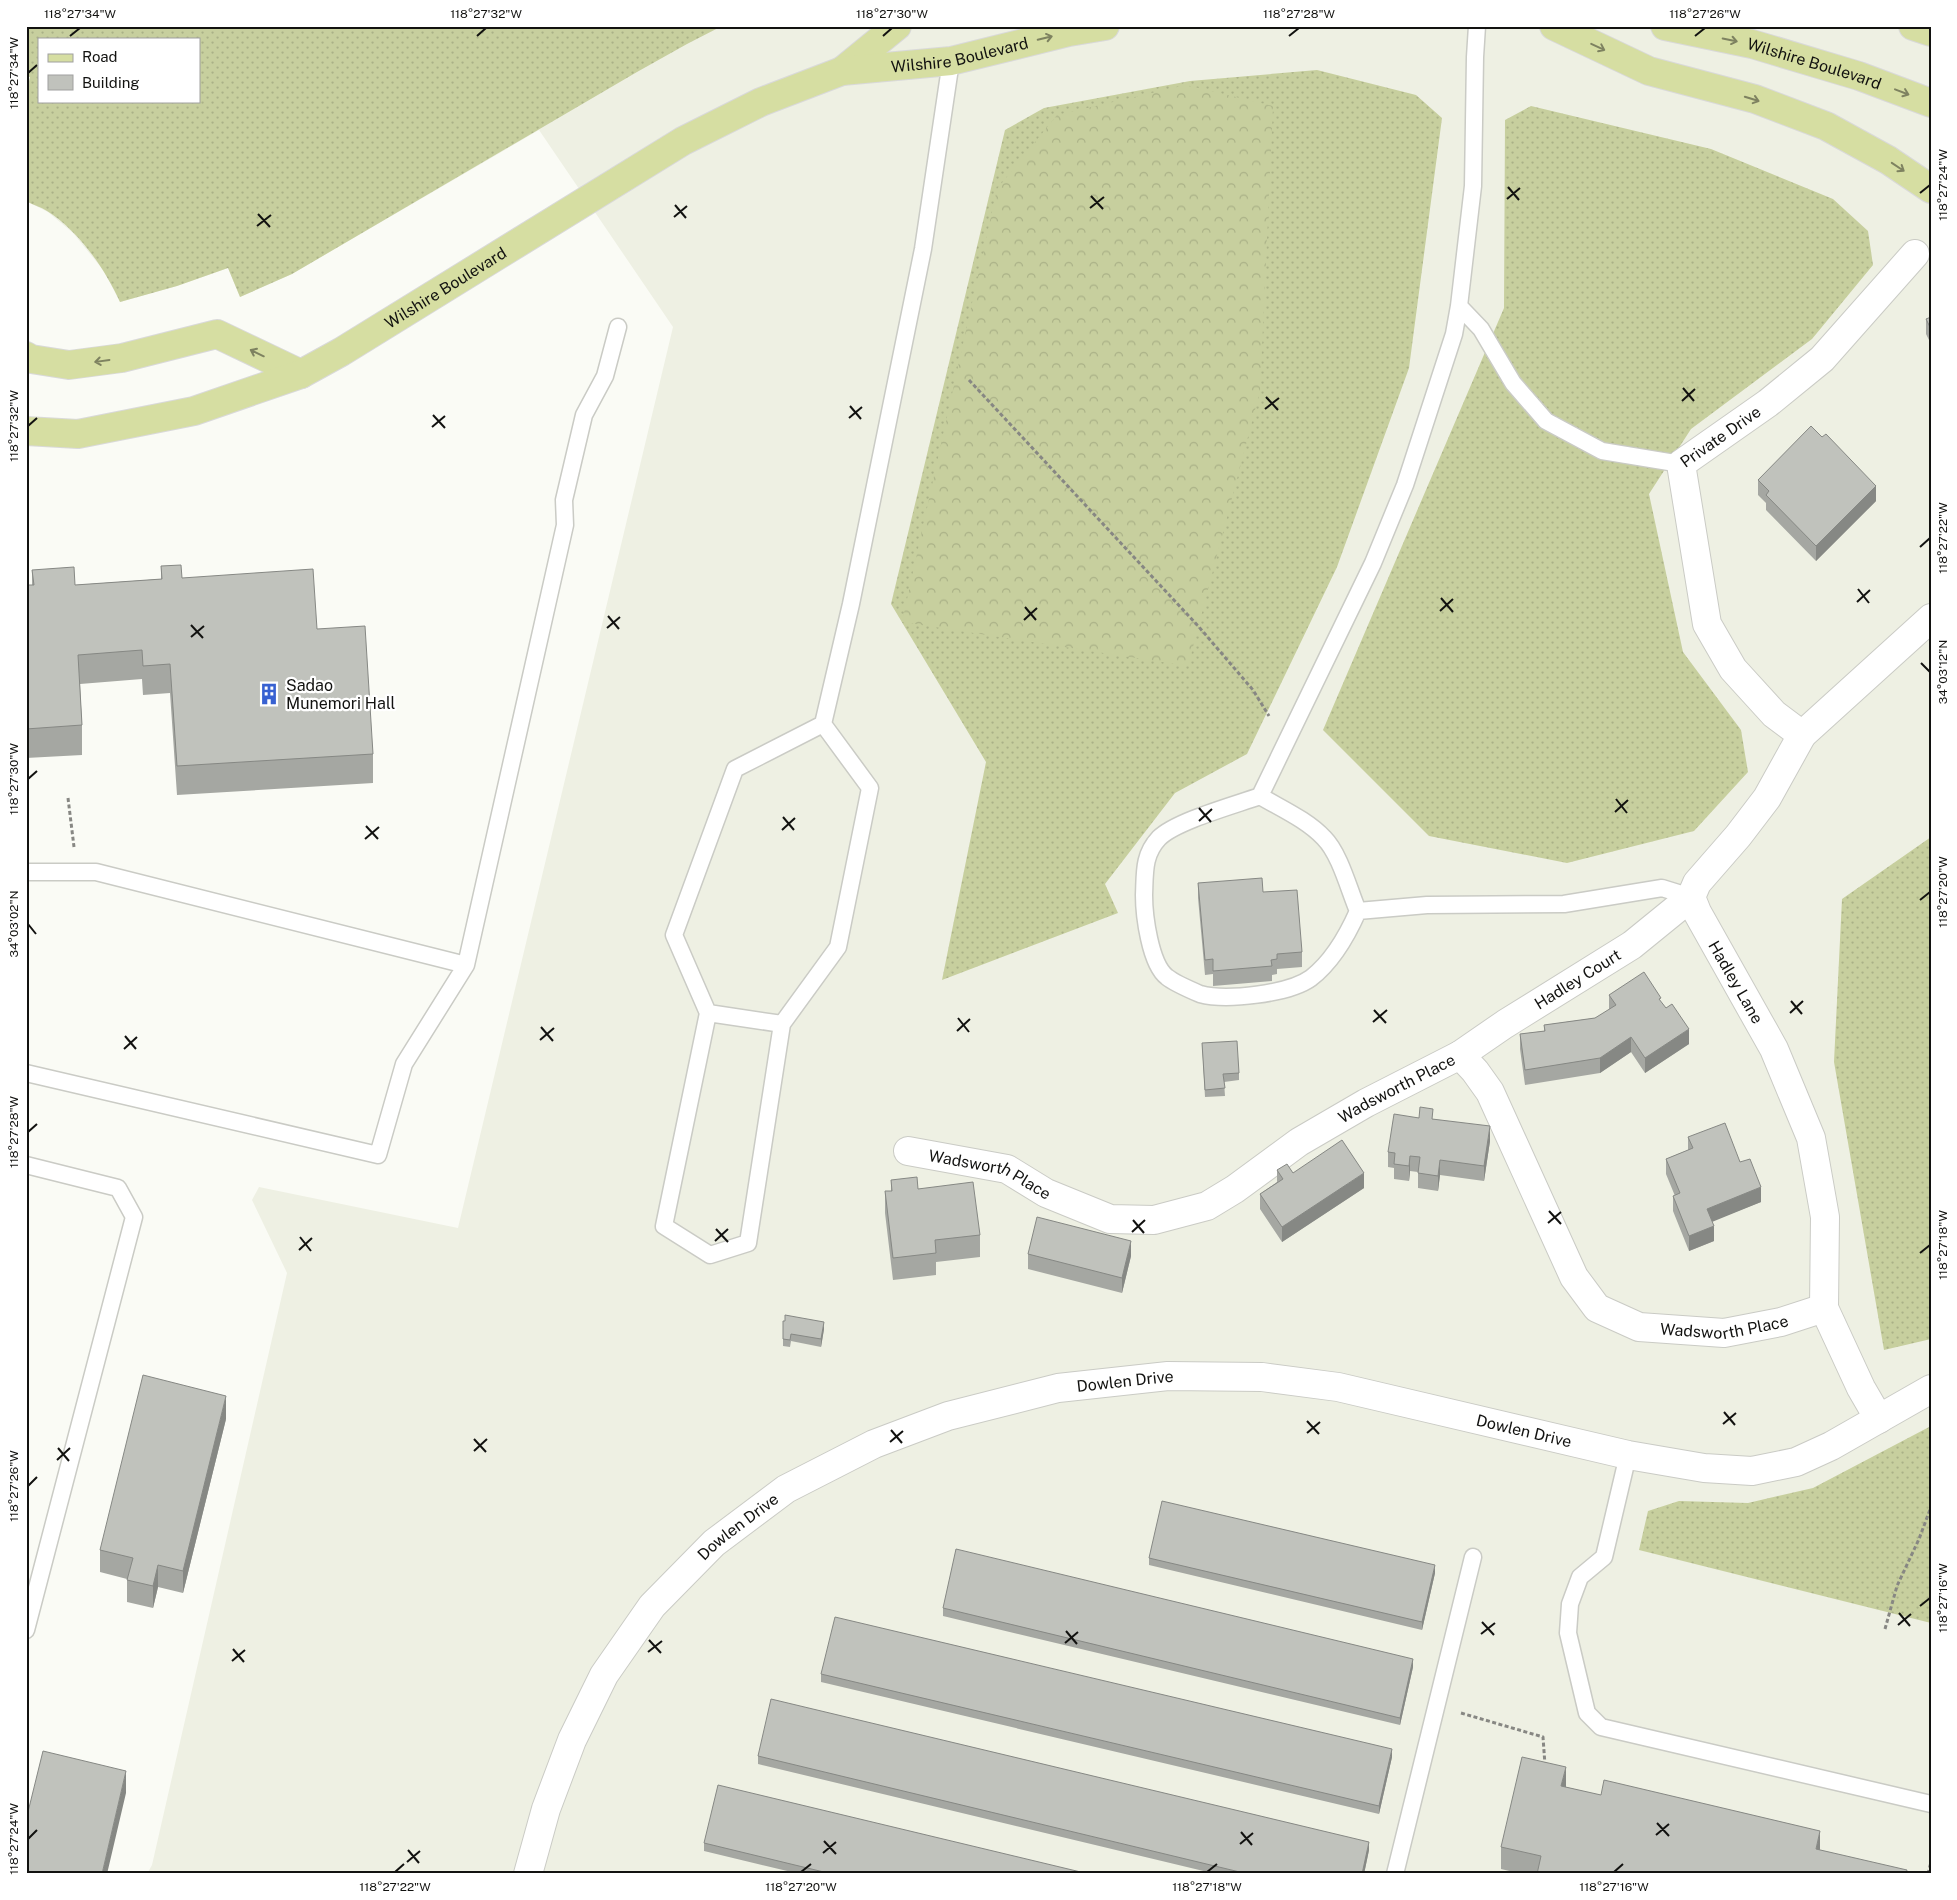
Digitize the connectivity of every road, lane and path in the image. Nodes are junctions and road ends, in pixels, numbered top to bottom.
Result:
1 (897, 26) edge
2 (1105, 26) edge
3 (1477, 26) edge
4 (1554, 26) edge
5 (1665, 26) edge
6 (1913, 26) edge
7 (1931, 32) edge
8 (951, 61) junction
9 (842, 71) junction
10 (1931, 103) edge
11 (1931, 189) edge
12 (1915, 254) dead end
13 (1459, 306) junction
14 (618, 327) dead end
15 (26, 356) edge
16 (301, 374) junction
17 (969, 380) dead end
18 (26, 431) edge
19 (1681, 464) junction
20 (1931, 618) edge
21 (823, 724) junction
22 (1802, 735) junction
23 (1285, 744) junction
24 (1260, 796) junction
25 (68, 798) dead end
26 (26, 872) edge
27 (76, 872) junction
28 (1691, 898) junction
29 (1358, 911) junction
30 (466, 965) junction
31 (708, 1013) junction
32 (782, 1024) junction
33 (1460, 1055) junction
34 (26, 1073) edge
35 (908, 1151) dead end
36 (26, 1165) edge
37 (1824, 1308) junction
38 (1931, 1389) edge
39 (1879, 1419) junction
40 (1628, 1455) junction
41 (1931, 1507) edge
42 (1472, 1557) dead end
43 (26, 1630) edge
44 (1886, 1630) dead end
45 (1460, 1713) dead end
46 (1545, 1766) edge
47 (1931, 1804) edge
48 (1931, 1862) edge
49 (528, 1874) edge
50 (1395, 1874) edge
51 (1928, 1874) edge

1 - 9 main road, Wilshire Boulevard
8 -> 2 main road, Wilshire Boulevard
3 - 13 lane
4 -> 11 main road
5 -> 10 main road, Wilshire Boulevard
6 - 7 main road
8 - 9 main road, Wilshire Boulevard
8 - 21 lane
9 - 16 main road, Wilshire Boulevard
12 - 19 street, Private Drive
13 - 19 lane
13 - 23 lane
14 - 30 lane
16 -> 15 main road
16 - 18 main road, Wilshire Boulevard
17 - 23 path
19 - 22 street, Private Drive
20 - 22 street
21 - 31 lane
21 - 32 lane
22 - 28 street
23 - 24 lane
24 - 29 lane
24 - 29 lane
25 - 27 path
26 - 27 lane
27 - 30 lane
28 - 29 lane
28 - 33 street, Hadley Court
28 - 37 street, Hadley Lane
30 - 34 lane
31 - 32 lane
31 - 32 lane
33 - 35 street, Wadsworth Place
33 - 37 street, Wadsworth Place
36 - 43 lane
37 - 39 street, Hadley Lane
38 - 39 street, Dowlen Drive
39 - 40 street, Dowlen Drive
40 - 47 lane
40 - 49 street, Dowlen Drive
41 - 44 path
42 - 50 lane
45 - 46 path
48 - 51 path

